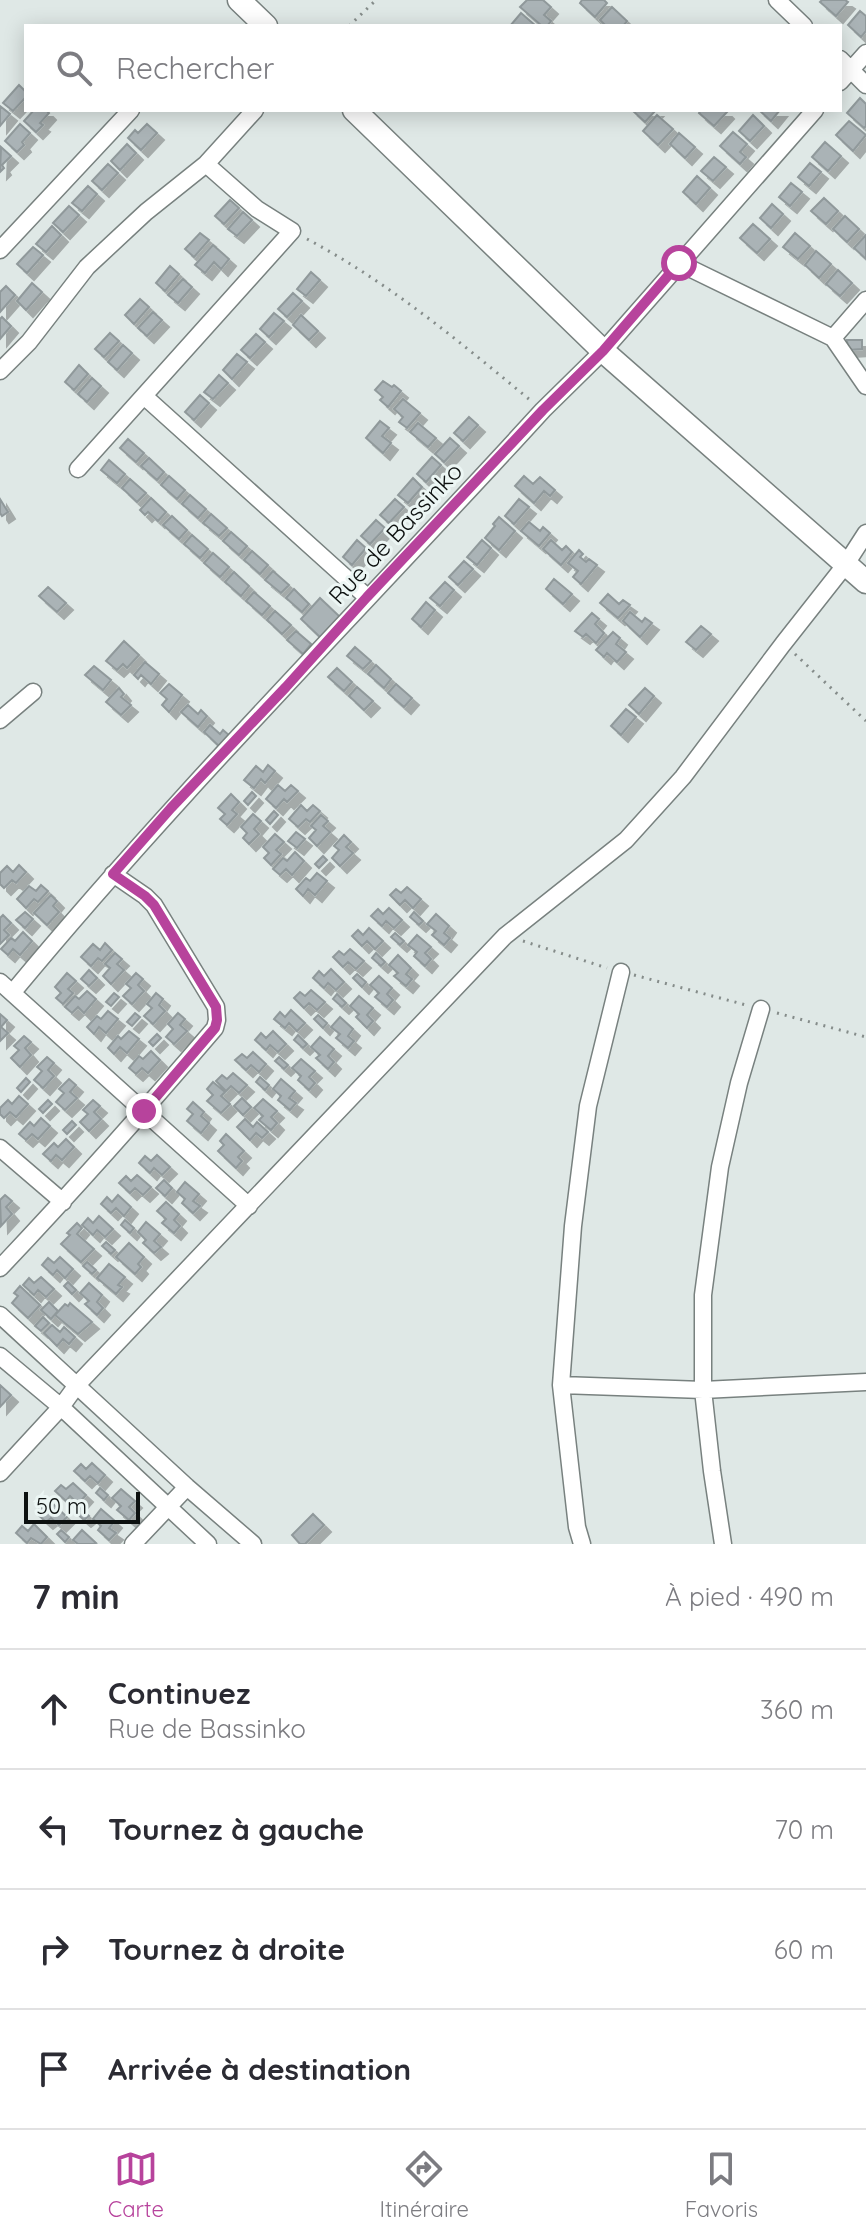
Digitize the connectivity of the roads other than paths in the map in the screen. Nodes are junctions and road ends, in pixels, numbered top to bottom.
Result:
1 (239, 0) edge
2 (777, 0) edge
3 (264, 24) edge
4 (802, 24) edge
5 (866, 53) edge
6 (844, 70) edge
7 (866, 85) edge
8 (129, 112) edge
9 (253, 112) edge
10 (356, 112) edge
11 (813, 112) edge
12 (206, 164) junction
13 (0, 250) edge
14 (679, 263) junction
15 (866, 300) edge
16 (833, 338) junction
17 (603, 351) junction
18 (0, 371) edge
19 (866, 386) edge
20 (144, 396) junction
21 (78, 469) dead end
22 (866, 533) edge
23 (846, 564) junction
24 (866, 582) edge
25 (367, 597) junction
26 (33, 692) dead end
27 (0, 720) edge
28 (113, 874) junction
29 (621, 972) road end
30 (6, 987) edge
31 (761, 1009) road end
32 (144, 1111) junction
33 (0, 1148) edge
34 (63, 1202) junction
35 (249, 1206) junction
36 (0, 1268) edge
37 (0, 1315) edge
38 (0, 1356) edge
39 (866, 1382) edge
40 (77, 1385) junction
41 (561, 1385) junction
42 (703, 1390) junction
43 (61, 1407) junction
44 (0, 1473) edge
45 (187, 1487) junction
46 (167, 1506) junction
47 (133, 1544) edge
48 (208, 1544) edge
49 (253, 1544) edge
50 (582, 1544) edge
51 (723, 1544) edge

1 - 3 street
2 - 4 street
5 - 6 street
6 - 7 street
8 - 13 street
9 - 12 street
10 - 17 street
11 - 14 street, Rue de Bassinko
12 - 18 street
12 - 20 street
14 - 16 street
14 - 17 street, Rue de Bassinko
15 - 16 street
16 - 19 street
17 - 23 street
17 - 25 street, Rue de Bassinko
20 - 21 street
20 - 25 street
22 - 23 street
23 - 24 street
23 - 35 street
25 - 28 street, Rue de Bassinko
26 - 27 street
28 - 30 street, Rue de Bassinko
28 - 32 street
29 - 41 street
30 - 32 street
31 - 42 street
32 - 34 street
32 - 35 street
33 - 34 street
34 - 36 street
35 - 40 street
37 - 40 street
38 - 43 street
39 - 42 street
40 - 43 street
40 - 45 street
41 - 42 street
41 - 50 street
42 - 51 street
43 - 44 street
43 - 46 street
45 - 46 street
45 - 49 street
46 - 47 street
46 - 48 street

